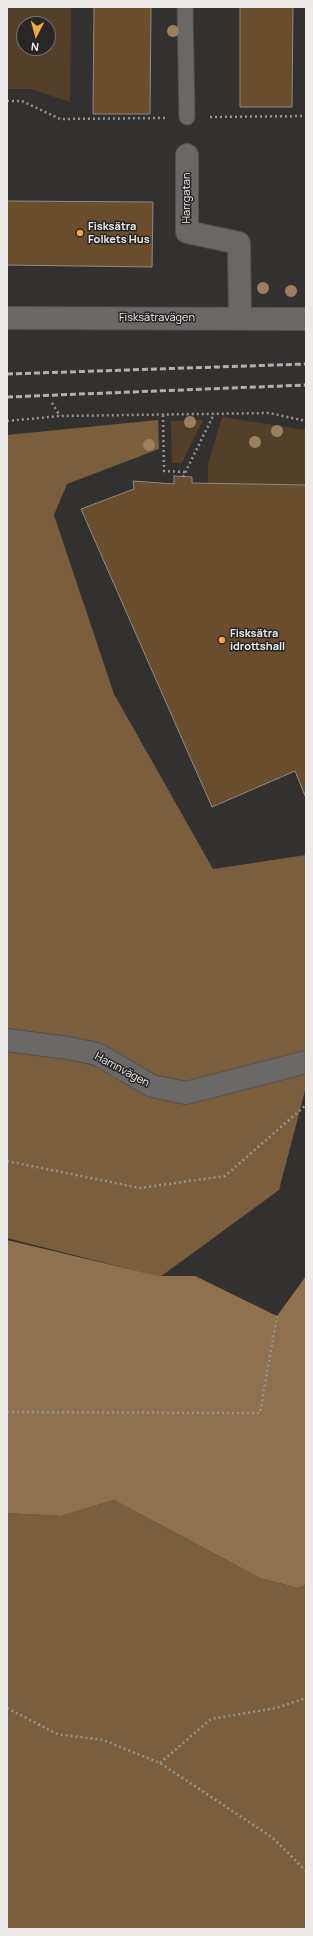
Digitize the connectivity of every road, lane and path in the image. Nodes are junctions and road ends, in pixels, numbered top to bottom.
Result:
1 (185, 7) edge
2 (7, 101) edge
3 (306, 116) edge
4 (187, 117) junction
5 (188, 155) dead end
6 (7, 318) edge
7 (240, 318) junction
8 (306, 319) edge
9 (52, 403) dead end
10 (214, 414) junction
11 (163, 415) junction
12 (60, 416) junction
13 (7, 421) edge
14 (306, 421) edge
15 (185, 472) junction
16 (183, 476) dead end
17 (7, 1040) edge
18 (306, 1062) edge
19 (306, 1105) edge
20 (7, 1161) edge
21 (277, 1316) dead end
22 (7, 1412) edge
23 (306, 1698) edge
24 (7, 1708) edge
25 (160, 1763) junction
26 (306, 1871) edge

1 - 4 lane
2 - 4 path
3 - 4 path
5 - 7 street, Harrgatan
6 - 7 street, Fisksätravägen
7 - 8 street, Fisksätravägen
9 - 12 path
10 - 11 path
10 - 14 path
10 - 15 path
11 - 12 path
11 - 15 path
12 - 13 path
15 - 16 path
17 - 18 street, Hamnvägen
19 - 20 path
21 - 22 path
23 - 25 path
24 - 25 path
25 - 26 path

